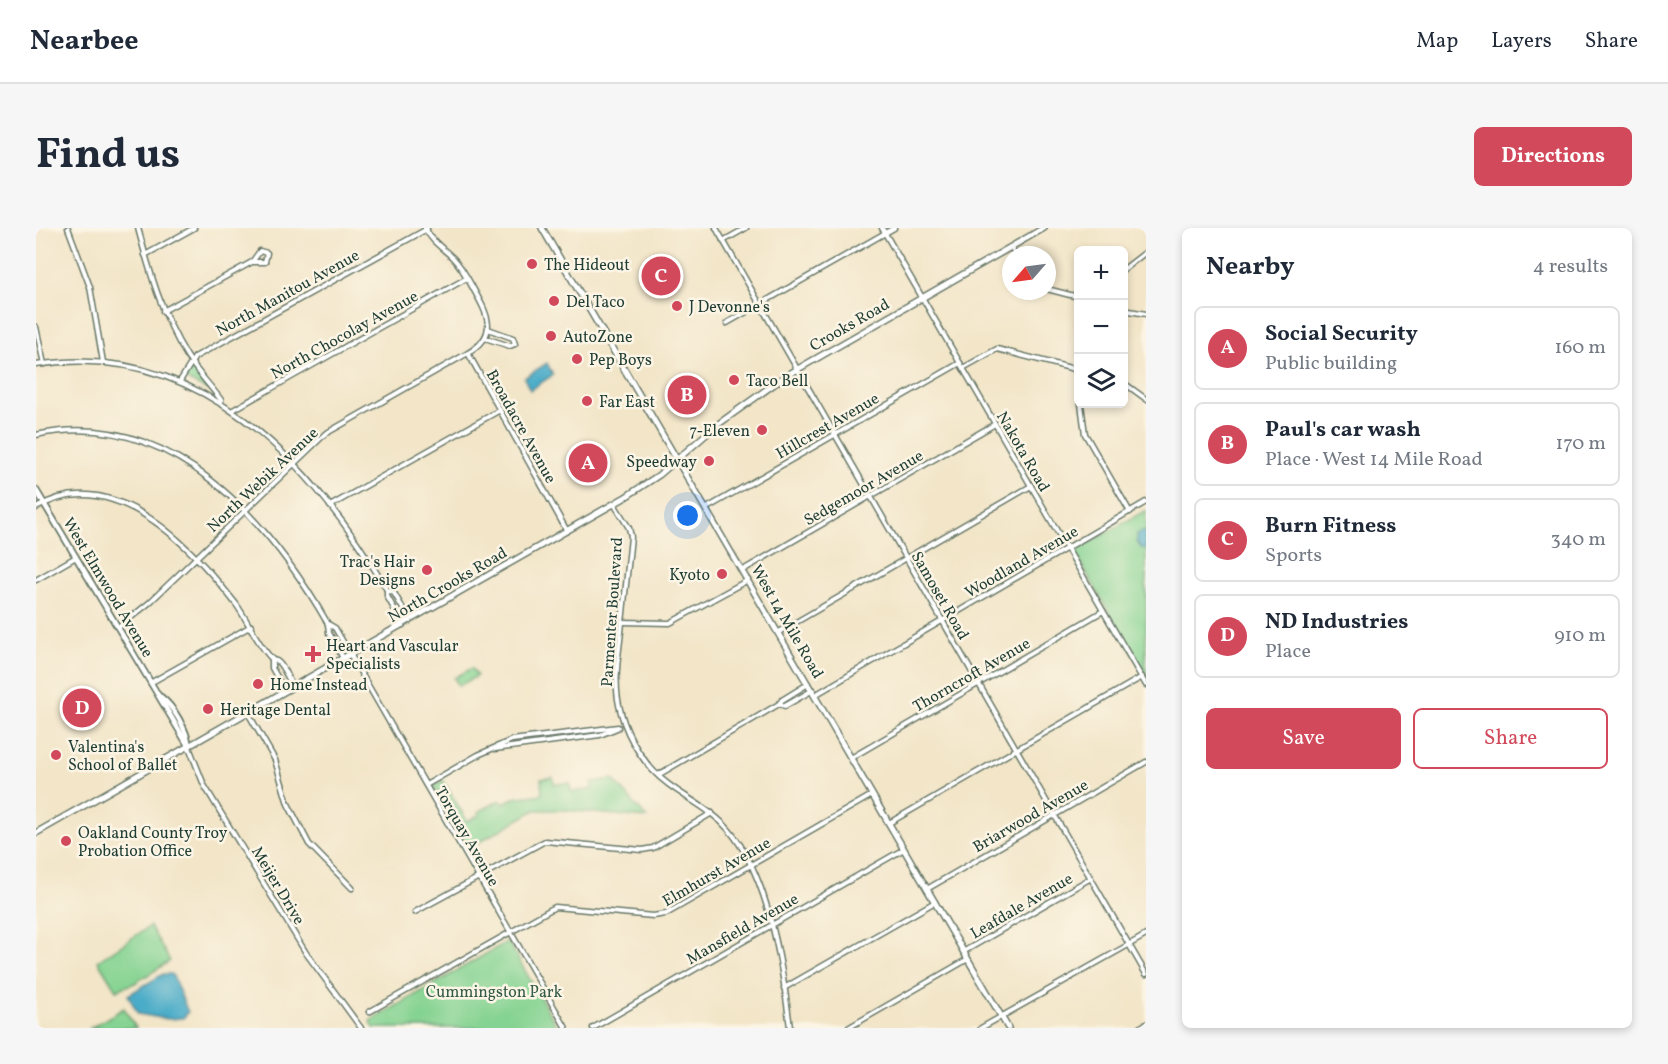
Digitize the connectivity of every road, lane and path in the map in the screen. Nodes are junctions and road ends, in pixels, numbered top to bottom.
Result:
1 (68, 228) edge
2 (138, 228) edge
3 (194, 228) edge
4 (426, 228) edge
5 (542, 228) edge
6 (716, 228) edge
7 (746, 228) edge
8 (882, 228) edge
9 (894, 228) edge
10 (1044, 228) edge
11 (885, 233) junction
12 (723, 241) junction
13 (1013, 246) edge
14 (1002, 252) edge
15 (1146, 252) edge
16 (145, 255) junction
17 (252, 262) dead end
18 (1128, 266) edge
19 (467, 278) junction
20 (1056, 291) edge
21 (1074, 296) edge
22 (922, 298) junction
23 (759, 305) junction
24 (163, 311) junction
25 (1128, 311) edge
26 (1146, 314) edge
27 (727, 323) dead end
28 (36, 327) edge
29 (488, 329) junction
30 (485, 338) junction
31 (468, 353) junction
32 (191, 361) junction
33 (103, 362) junction
34 (44, 364) junction
35 (36, 365) edge
36 (961, 365) junction
37 (796, 369) junction
38 (1074, 369) edge
39 (180, 381) junction
40 (1128, 386) edge
41 (1146, 399) edge
42 (224, 403) junction
43 (1082, 408) edge
44 (233, 410) junction
45 (500, 410) junction
46 (995, 424) junction
47 (36, 435) edge
48 (834, 435) junction
49 (679, 459) junction
50 (293, 465) junction
51 (1031, 486) junction
52 (36, 490) edge
53 (871, 497) junction
54 (1146, 502) edge
55 (613, 503) junction
56 (44, 504) junction
57 (330, 506) junction
58 (36, 508) edge
59 (707, 508) junction
60 (244, 512) junction
61 (1130, 512) junction
62 (567, 531) junction
63 (1067, 548) junction
64 (77, 557) junction
65 (196, 558) junction
66 (906, 559) junction
67 (743, 570) junction
68 (748, 579) junction
69 (36, 580) edge
70 (387, 590) junction
71 (1104, 611) junction
72 (410, 621) junction
73 (942, 621) junction
74 (622, 622) junction
75 (328, 624) junction
76 (251, 626) junction
77 (403, 626) junction
78 (118, 627) junction
79 (779, 632) junction
80 (351, 655) junction
81 (344, 659) junction
82 (272, 660) junction
83 (1142, 677) junction
84 (152, 682) junction
85 (809, 684) junction
86 (978, 684) junction
87 (1146, 685) edge
88 (293, 687) junction
89 (286, 691) junction
90 (814, 692) junction
91 (779, 704) junction
92 (248, 713) junction
93 (625, 724) junction
94 (189, 747) junction
95 (1016, 749) junction
96 (851, 758) junction
97 (1146, 762) edge
98 (658, 775) junction
99 (426, 785) junction
100 (872, 794) junction
101 (712, 813) junction
102 (1054, 815) junction
103 (889, 823) junction
104 (36, 833) edge
105 (904, 849) junction
106 (750, 866) junction
107 (479, 878) junction
108 (1090, 878) junction
109 (352, 888) dead end
110 (927, 889) junction
111 (934, 902) junction
112 (416, 912) dead end
113 (770, 926) junction
114 (510, 932) junction
115 (1146, 935) edge
116 (1129, 945) junction
117 (963, 952) junction
118 (968, 959) junction
119 (1146, 974) edge
120 (784, 988) junction
121 (369, 1012) dead end
122 (1001, 1017) junction
123 (1146, 1024) edge
124 (361, 1028) edge
125 (566, 1028) edge
126 (593, 1028) edge
127 (790, 1028) edge
128 (848, 1028) edge
129 (981, 1028) edge
130 (1008, 1028) edge
131 (1138, 1028) edge

1 - 33 street
2 - 16 street
3 - 16 street
4 - 19 street
4 - 32 street, North Manitou Avenue
5 - 49 main road, West 14 Mile Road
6 - 12 street, Samoset Road
7 - 12 street
8 - 11 street, Nakota Road
9 - 11 street
10 - 13 main road, Crooks Road
11 - 22 street, Nakota Road
11 - 23 street
12 - 23 street, Samoset Road
14 - 22 main road, Crooks Road
15 - 18 street
16 - 24 street
17 - 24 street
19 - 29 street
19 - 44 street, North Chocolay Avenue
20 - 21 street
22 - 36 street, Nakota Road
22 - 37 main road, Crooks Road
23 - 27 street
23 - 37 street, Samoset Road
24 - 32 street
25 - 26 street
28 - 34 street
29 - 30 street
29 - 30 street, Broadacre Avenue
30 - 31 street
31 - 45 street, Broadacre Avenue
31 - 50 street, North Webik Avenue
32 - 39 street
32 - 42 street
33 - 34 street
33 - 39 street
34 - 35 street
36 - 38 street, Hillcrest Avenue
36 - 46 street, Nakota Road
36 - 48 street, Hillcrest Avenue
37 - 48 street, Samoset Road
37 - 49 main road, Crooks Road
39 - 42 street
40 - 41 street
42 - 44 street
43 - 61 street
44 - 50 street
45 - 57 street
45 - 62 street, Broadacre Avenue
46 - 51 street, Nakota Road
46 - 53 street, Sedgemoor Avenue
47 - 60 street
48 - 53 street, Samoset Road
48 - 59 street, Hillcrest Avenue
49 - 55 main road, North Crooks Road
49 - 59 main road, West 14 Mile Road
50 - 57 street
50 - 60 street, North Webik Avenue
51 - 63 street, Nakota Road
51 - 66 street
52 - 56 street, West Elmwood Avenue
53 - 66 street, Samoset Road
53 - 67 street, Sedgemoor Avenue
54 - 61 street, Woodland Avenue
55 - 62 main road, North Crooks Road
55 - 74 street, Parmenter Boulevard
56 - 58 street
56 - 64 street, West Elmwood Avenue
56 - 65 street
57 - 70 street
59 - 67 main road, West 14 Mile Road
60 - 65 street, North Webik Avenue
60 - 75 street
61 - 63 street, Woodland Avenue
62 - 72 main road, North Crooks Road
63 - 71 street, Nakota Road
63 - 73 street, Woodland Avenue
64 - 69 street
64 - 78 street, West Elmwood Avenue
65 - 76 street
65 - 78 street, North Webik Avenue
66 - 73 street, Samoset Road
66 - 79 street
67 - 68 main road, West 14 Mile Road
68 - 74 street
68 - 79 main road, West 14 Mile Road
70 - 72 street
70 - 77 street
71 - 83 street, Nakota Road
71 - 86 street, Thorncroft Avenue
72 - 77 main road, North Crooks Road
73 - 86 street, Samoset Road
73 - 90 street, Woodland Avenue
74 - 93 street, Parmenter Boulevard
75 - 80 street, Torquay Avenue
75 - 81 street
76 - 82 street
76 - 84 street
77 - 80 main road, North Crooks Road
78 - 84 street, West Elmwood Avenue
79 - 85 main road, West 14 Mile Road
80 - 81 main road, North Crooks Road
80 - 99 street, Torquay Avenue
81 - 88 main road, North Crooks Road
82 - 88 street
82 - 89 street
83 - 87 street, Nakota Road
83 - 95 street
84 - 94 street, West Elmwood Avenue
85 - 90 main road, West 14 Mile Road
85 - 91 street, Woodland Avenue
86 - 95 street, Samoset Road
86 - 96 street, Thorncroft Avenue
88 - 89 main road, North Crooks Road
89 - 92 main road, North Crooks Road
90 - 91 street, Woodland Avenue
90 - 96 main road, West 14 Mile Road
91 - 98 street, Woodland Avenue
92 - 94 main road, North Crooks Road
92 - 109 street
93 - 98 street, Parmenter Boulevard
93 - 99 street
94 - 104 main road, North Crooks Road
94 - 124 street, Meijer Drive
95 - 102 street, Samoset Road
95 - 103 street
96 - 100 main road, West 14 Mile Road
97 - 102 street, Briarwood Avenue
98 - 101 street, Parmenter Boulevard
99 - 107 street, Torquay Avenue
100 - 103 main road, West 14 Mile Road
100 - 106 street, Elmhurst Avenue
101 - 106 street, Parmenter Boulevard
101 - 107 street
102 - 108 street, Samoset Road
102 - 110 street, Briarwood Avenue
103 - 105 main road, West 14 Mile Road
105 - 110 main road, West 14 Mile Road
105 - 113 street, Mansfield Avenue
106 - 113 street, Parmenter Boulevard
106 - 114 street, Elmhurst Avenue
107 - 112 street
107 - 114 street, Torquay Avenue
108 - 116 street, Samoset Road
108 - 117 street, Leafdale Avenue
110 - 111 main road, West 14 Mile Road
111 - 117 main road, West 14 Mile Road
111 - 120 street
113 - 120 street, Parmenter Boulevard
113 - 126 street, Mansfield Avenue
114 - 121 street, Elmhurst Avenue
114 - 125 street, Torquay Avenue
115 - 116 street
116 - 119 street, Samoset Road
116 - 122 street
117 - 118 main road, West 14 Mile Road
118 - 122 main road, West 14 Mile Road
118 - 128 street
120 - 127 street, Parmenter Boulevard
122 - 129 street
122 - 130 main road, West 14 Mile Road
123 - 131 street

